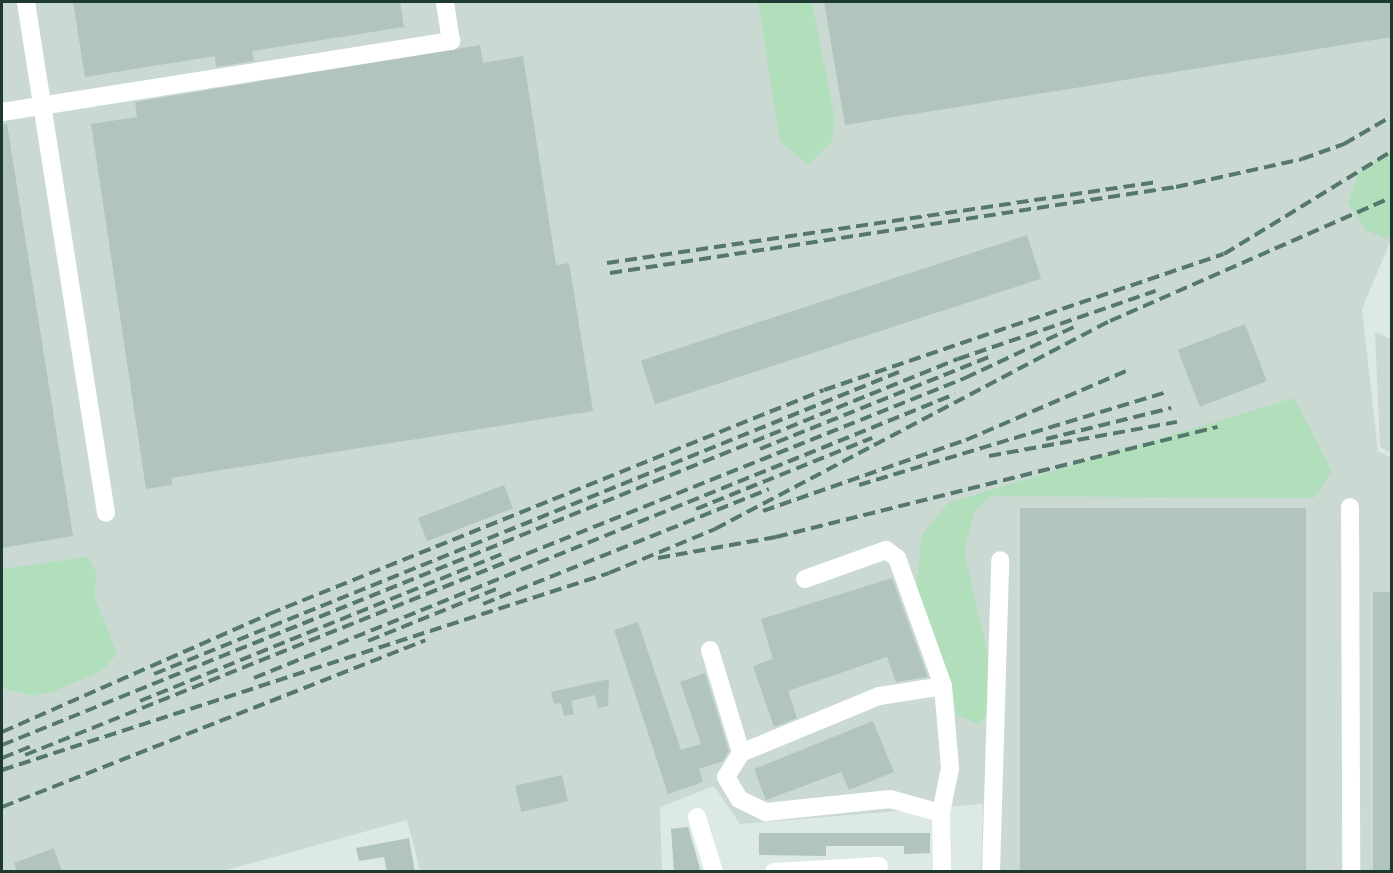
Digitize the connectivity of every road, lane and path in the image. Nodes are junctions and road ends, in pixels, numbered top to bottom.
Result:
1 (26, 2) edge
2 (445, 2) edge
3 (42, 105) junction
4 (2, 112) edge
5 (1350, 507) dead end
6 (105, 513) dead end
7 (1000, 560) dead end
8 (805, 579) dead end
9 (710, 650) dead end
10 (943, 686) junction
11 (741, 753) junction
12 (941, 813) junction
13 (697, 817) dead end
14 (879, 866) dead end
15 (714, 872) edge
16 (774, 872) edge
17 (942, 872) edge
18 (991, 872) edge
19 (1351, 872) edge

1 - 3 lane
2 - 3 lane
3 - 4 lane
3 - 6 lane
5 - 19 lane
7 - 18 lane
8 - 10 lane
9 - 11 lane
10 - 11 lane
10 - 12 lane
11 - 12 lane
12 - 17 lane
13 - 15 lane
14 - 16 lane

